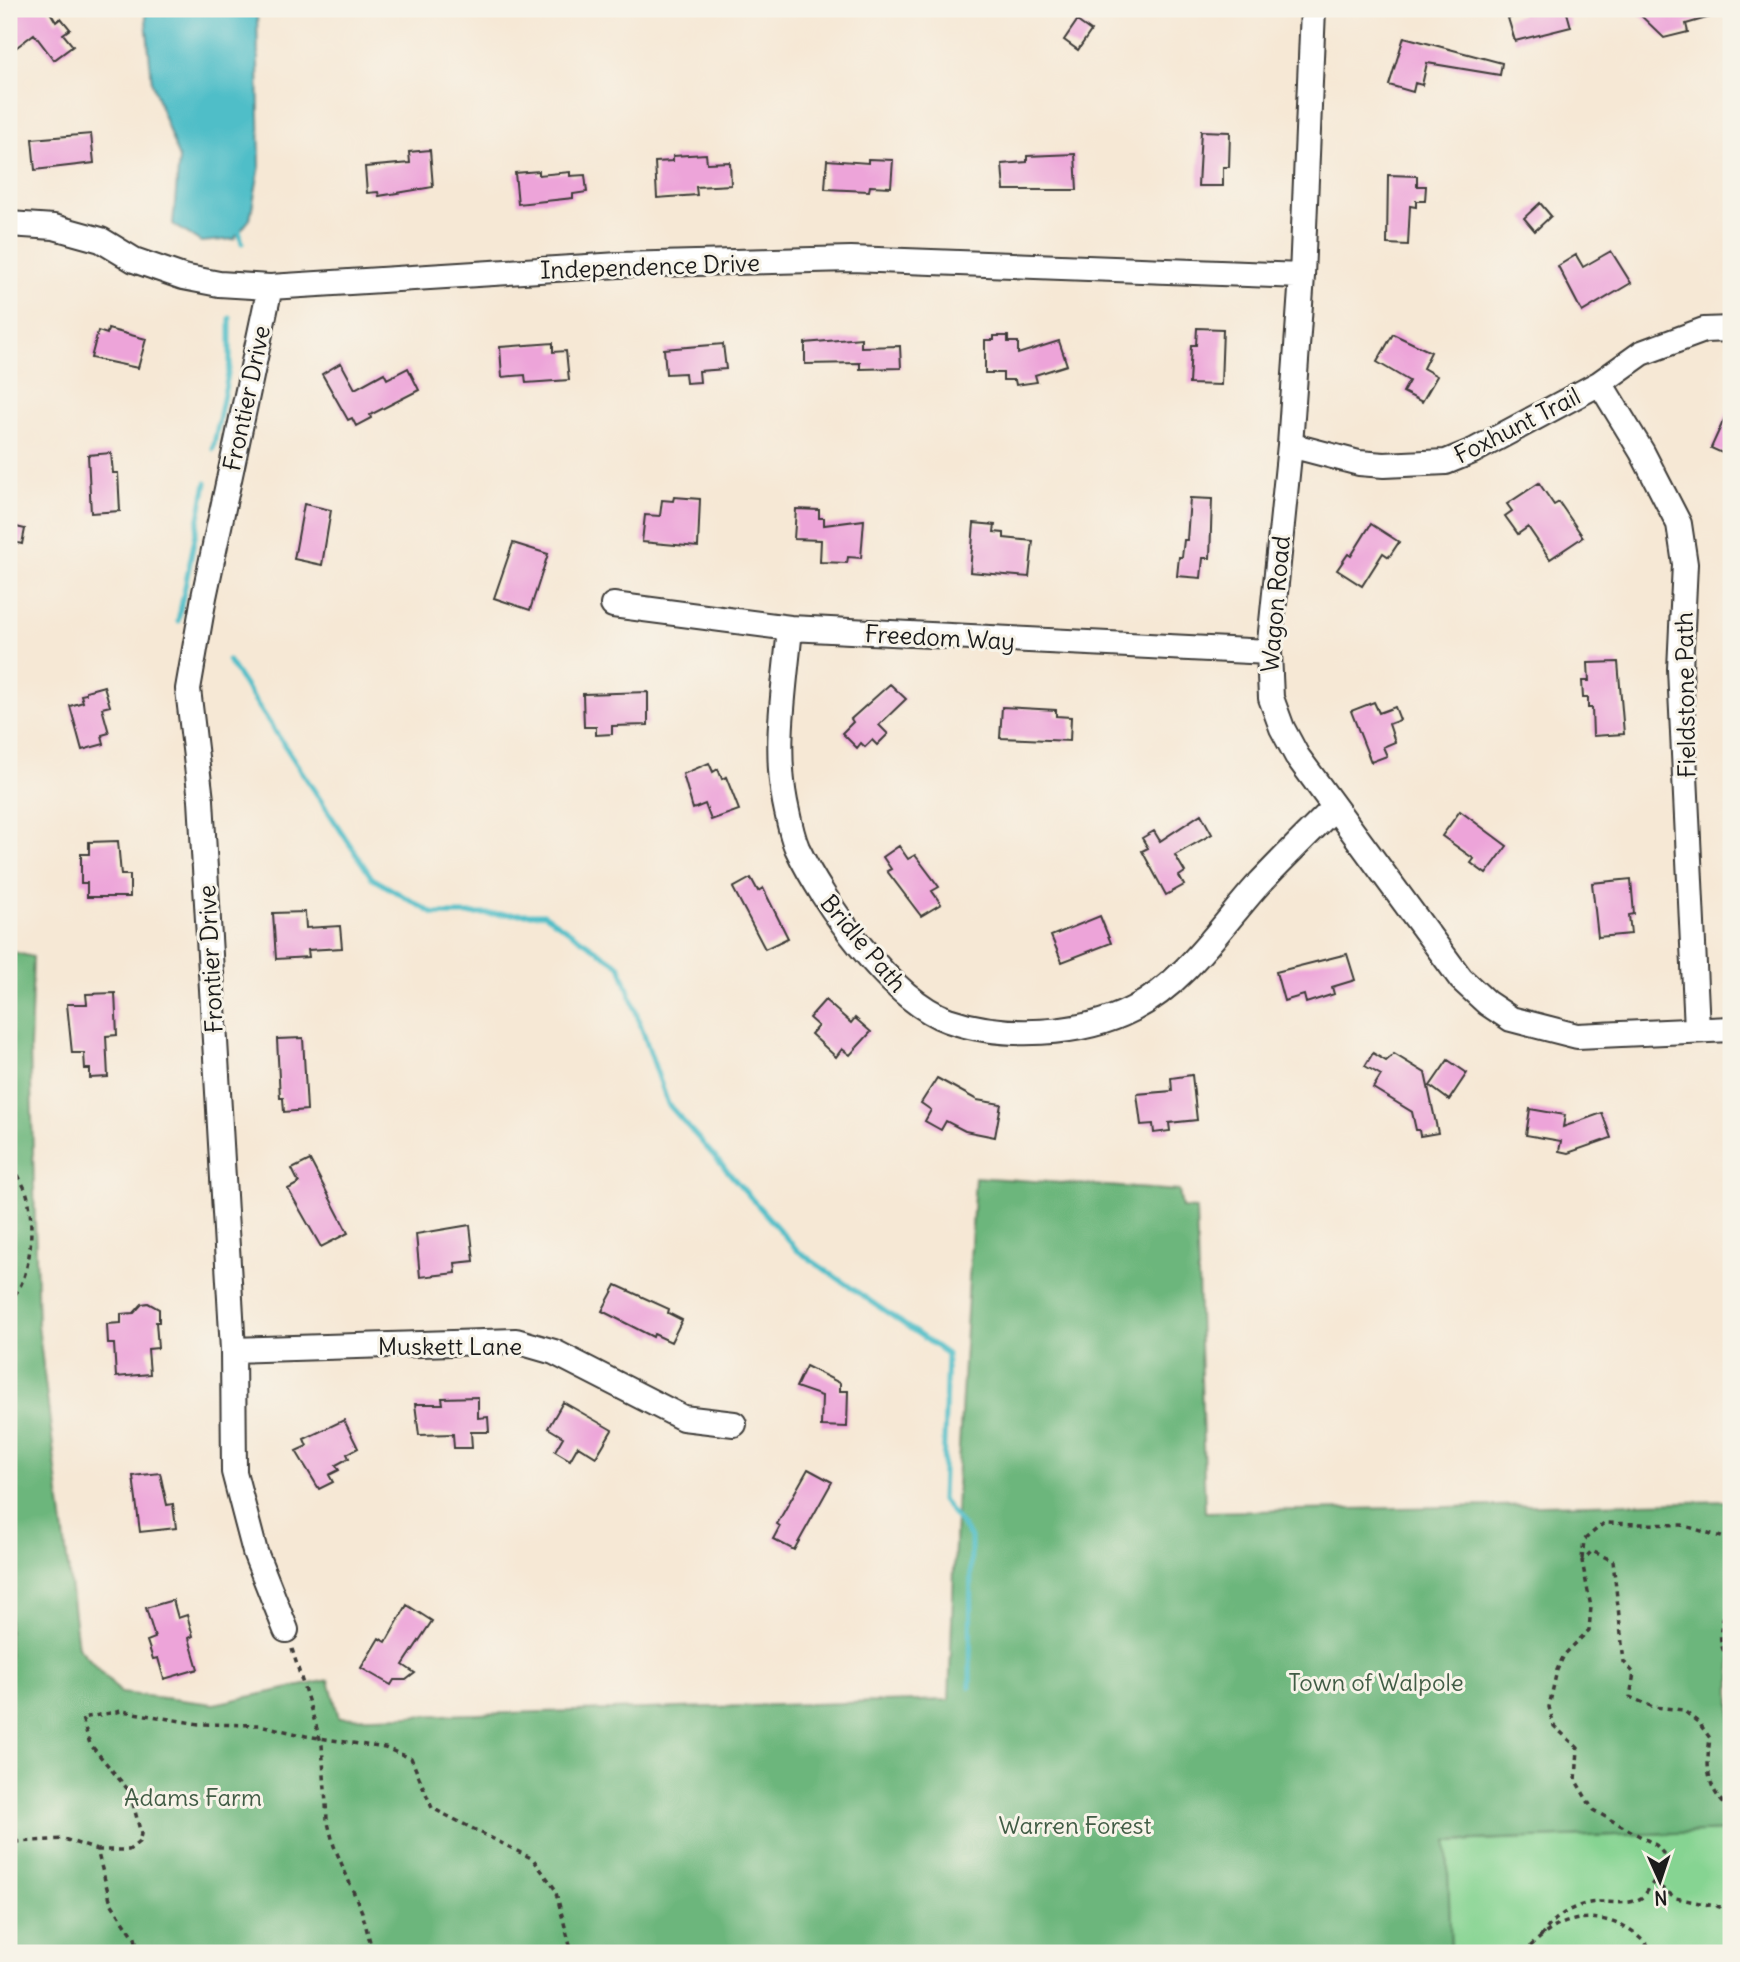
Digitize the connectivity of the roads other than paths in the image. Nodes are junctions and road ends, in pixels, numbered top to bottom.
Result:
1 (1313, 9) edge
2 (9, 224) edge
3 (1301, 276) junction
4 (270, 287) junction
5 (1731, 329) edge
6 (1600, 383) junction
7 (1290, 445) junction
8 (613, 605) dead end
9 (790, 628) junction
10 (1269, 652) junction
11 (1334, 808) junction
12 (1697, 1029) junction
13 (1731, 1029) edge
14 (233, 1350) junction
15 (734, 1424) dead end
16 (286, 1630) road end

1 - 3 street, Wagon Road
2 - 4 street, Independence Drive
3 - 4 street, Independence Drive
3 - 7 street, Wagon Road
4 - 14 street, Frontier Drive
5 - 6 street, Foxhunt Trail
6 - 7 street, Foxhunt Trail
6 - 12 street, Fieldstone Path
7 - 10 street, Wagon Road
8 - 9 street, Freedom Way
9 - 10 street, Freedom Way
9 - 11 street, Bridle Path
10 - 11 street, Wagon Road
11 - 12 street, Wagon Road
12 - 13 street, Wagon Road
14 - 15 street, Muskett Lane
14 - 16 street, Frontier Drive

